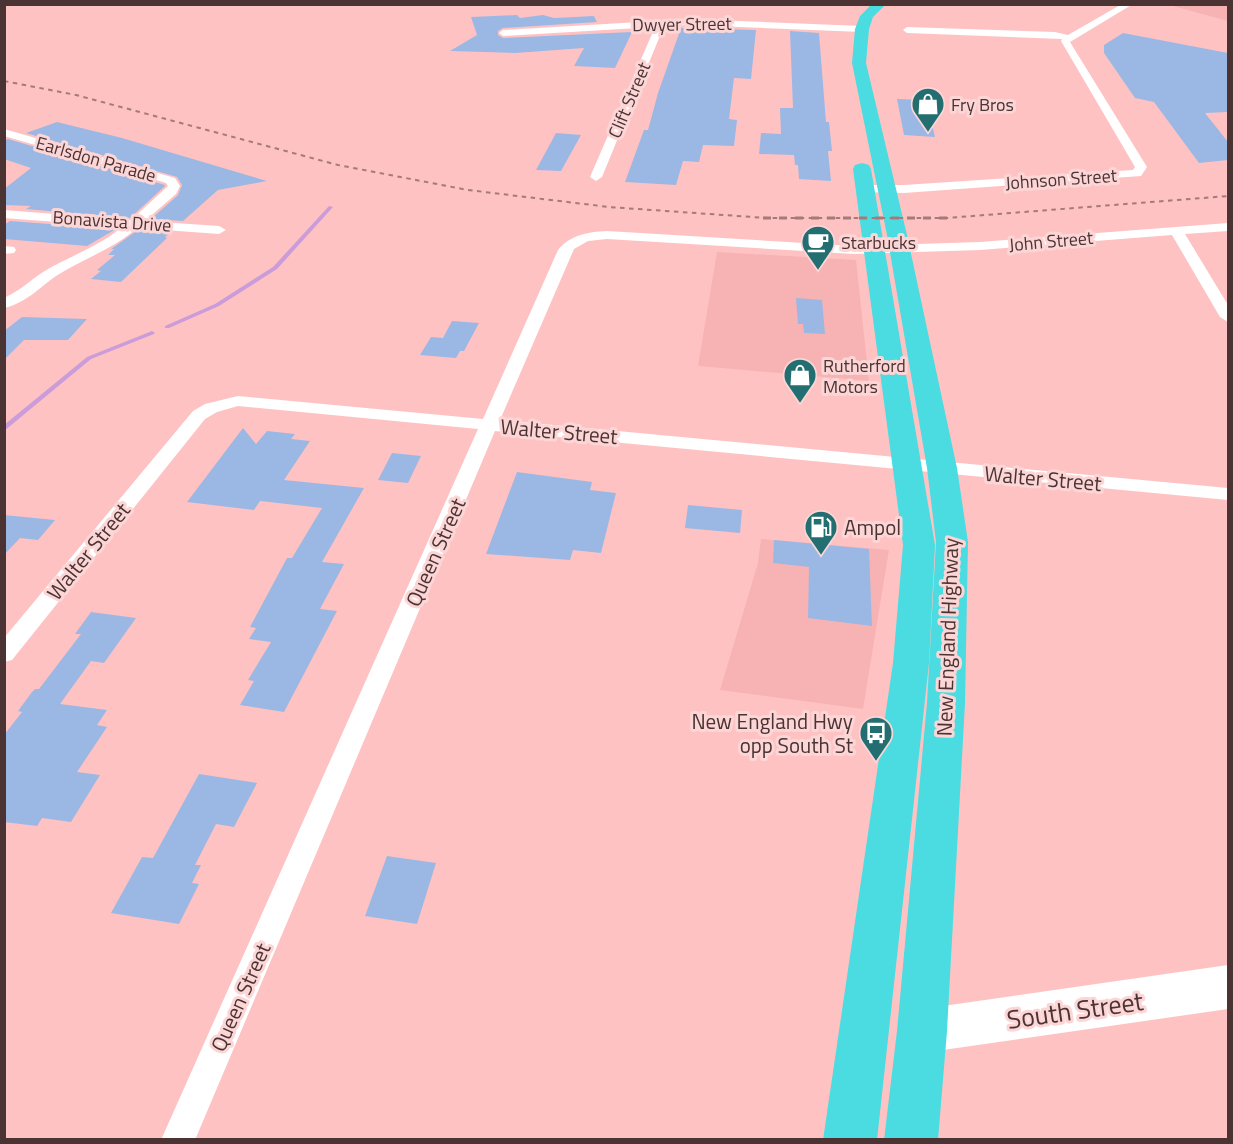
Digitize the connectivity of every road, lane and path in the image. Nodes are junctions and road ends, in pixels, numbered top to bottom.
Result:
1 (861, 4) edge
2 (880, 4) edge
3 (1129, 4) edge
4 (661, 23) junction
5 (854, 28) junction
6 (907, 30) dead end
7 (503, 33) dead end
8 (1068, 38) junction
9 (857, 133) dead end
10 (6, 134) edge
11 (860, 156) dead end
12 (596, 177) dead end
13 (866, 196) junction
14 (888, 197) junction
15 (4, 214) edge
16 (134, 222) junction
17 (1228, 227) edge
18 (219, 230) dead end
19 (1176, 230) junction
20 (872, 243) junction
21 (898, 243) junction
22 (4, 304) edge
23 (1228, 317) edge
24 (491, 425) junction
25 (925, 466) junction
26 (1228, 494) edge
27 (4, 654) edge
28 (1228, 987) edge
29 (922, 1031) junction
30 (178, 1140) edge
31 (850, 1140) edge
32 (911, 1140) edge

1 - 5 highway, New England Highway
2 - 5 highway
3 - 8 street
4 - 5 street, Dwyer Street
4 - 7 street, Dwyer Street
4 - 12 street, Clift Street
5 - 9 highway
5 - 14 highway, New England Highway
6 - 8 street
8 - 14 street, Johnson Street
10 - 16 street, Earlsdon Parade
11 - 13 highway, New England Highway
13 - 14 street, Johnson Street
13 - 20 highway, New England Highway
14 - 21 highway, New England Highway
15 - 16 street, Bonavista Drive
16 - 18 street, Bonavista Drive
16 - 22 street, Earlsdon Parade
17 - 19 street, John Street
19 - 21 street, John Street
19 - 23 street
20 - 21 street, John Street
20 - 24 street, Queen Street
20 - 25 highway, New England Highway
21 - 25 highway, New England Highway
24 - 25 street, Walter Street
24 - 27 street, Walter Street
24 - 30 street, Queen Street
25 - 26 street, Walter Street
25 - 29 highway, New England Highway
25 - 31 highway, New England Highway
28 - 29 street, South Street
29 - 32 highway, New England Highway

